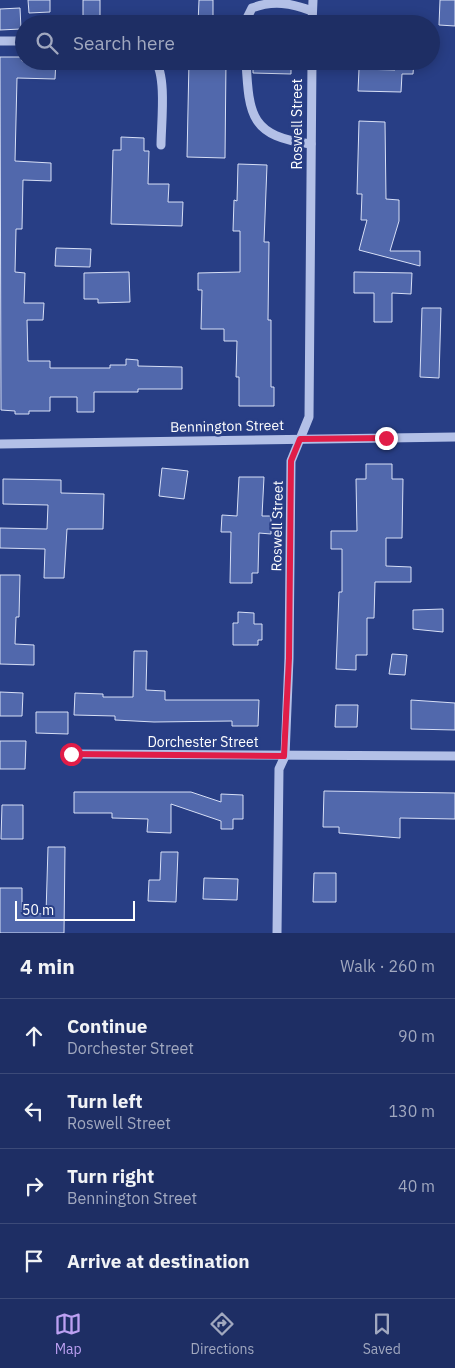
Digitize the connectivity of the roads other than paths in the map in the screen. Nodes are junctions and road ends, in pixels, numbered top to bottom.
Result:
1 (313, 0) edge
2 (312, 11) junction
3 (248, 15) edge
4 (312, 15) edge
5 (0, 41) edge
6 (15, 41) edge
7 (160, 70) edge
8 (247, 70) edge
9 (312, 70) edge
10 (311, 144) junction
11 (161, 145) dead end
12 (455, 437) edge
13 (300, 439) junction
14 (0, 444) edge
15 (71, 754) dead end
16 (284, 756) junction
17 (455, 756) edge
18 (277, 933) edge

1 - 2 street
2 - 3 street
2 - 4 street
5 - 6 street
7 - 11 street
8 - 10 street
9 - 10 street, Roswell Street
10 - 13 street, Roswell Street
12 - 13 street, Bennington Street
13 - 14 street, Bennington Street
13 - 16 street, Roswell Street
15 - 16 street, Dorchester Street
16 - 17 street, Dorchester Street
16 - 18 street, Roswell Street

